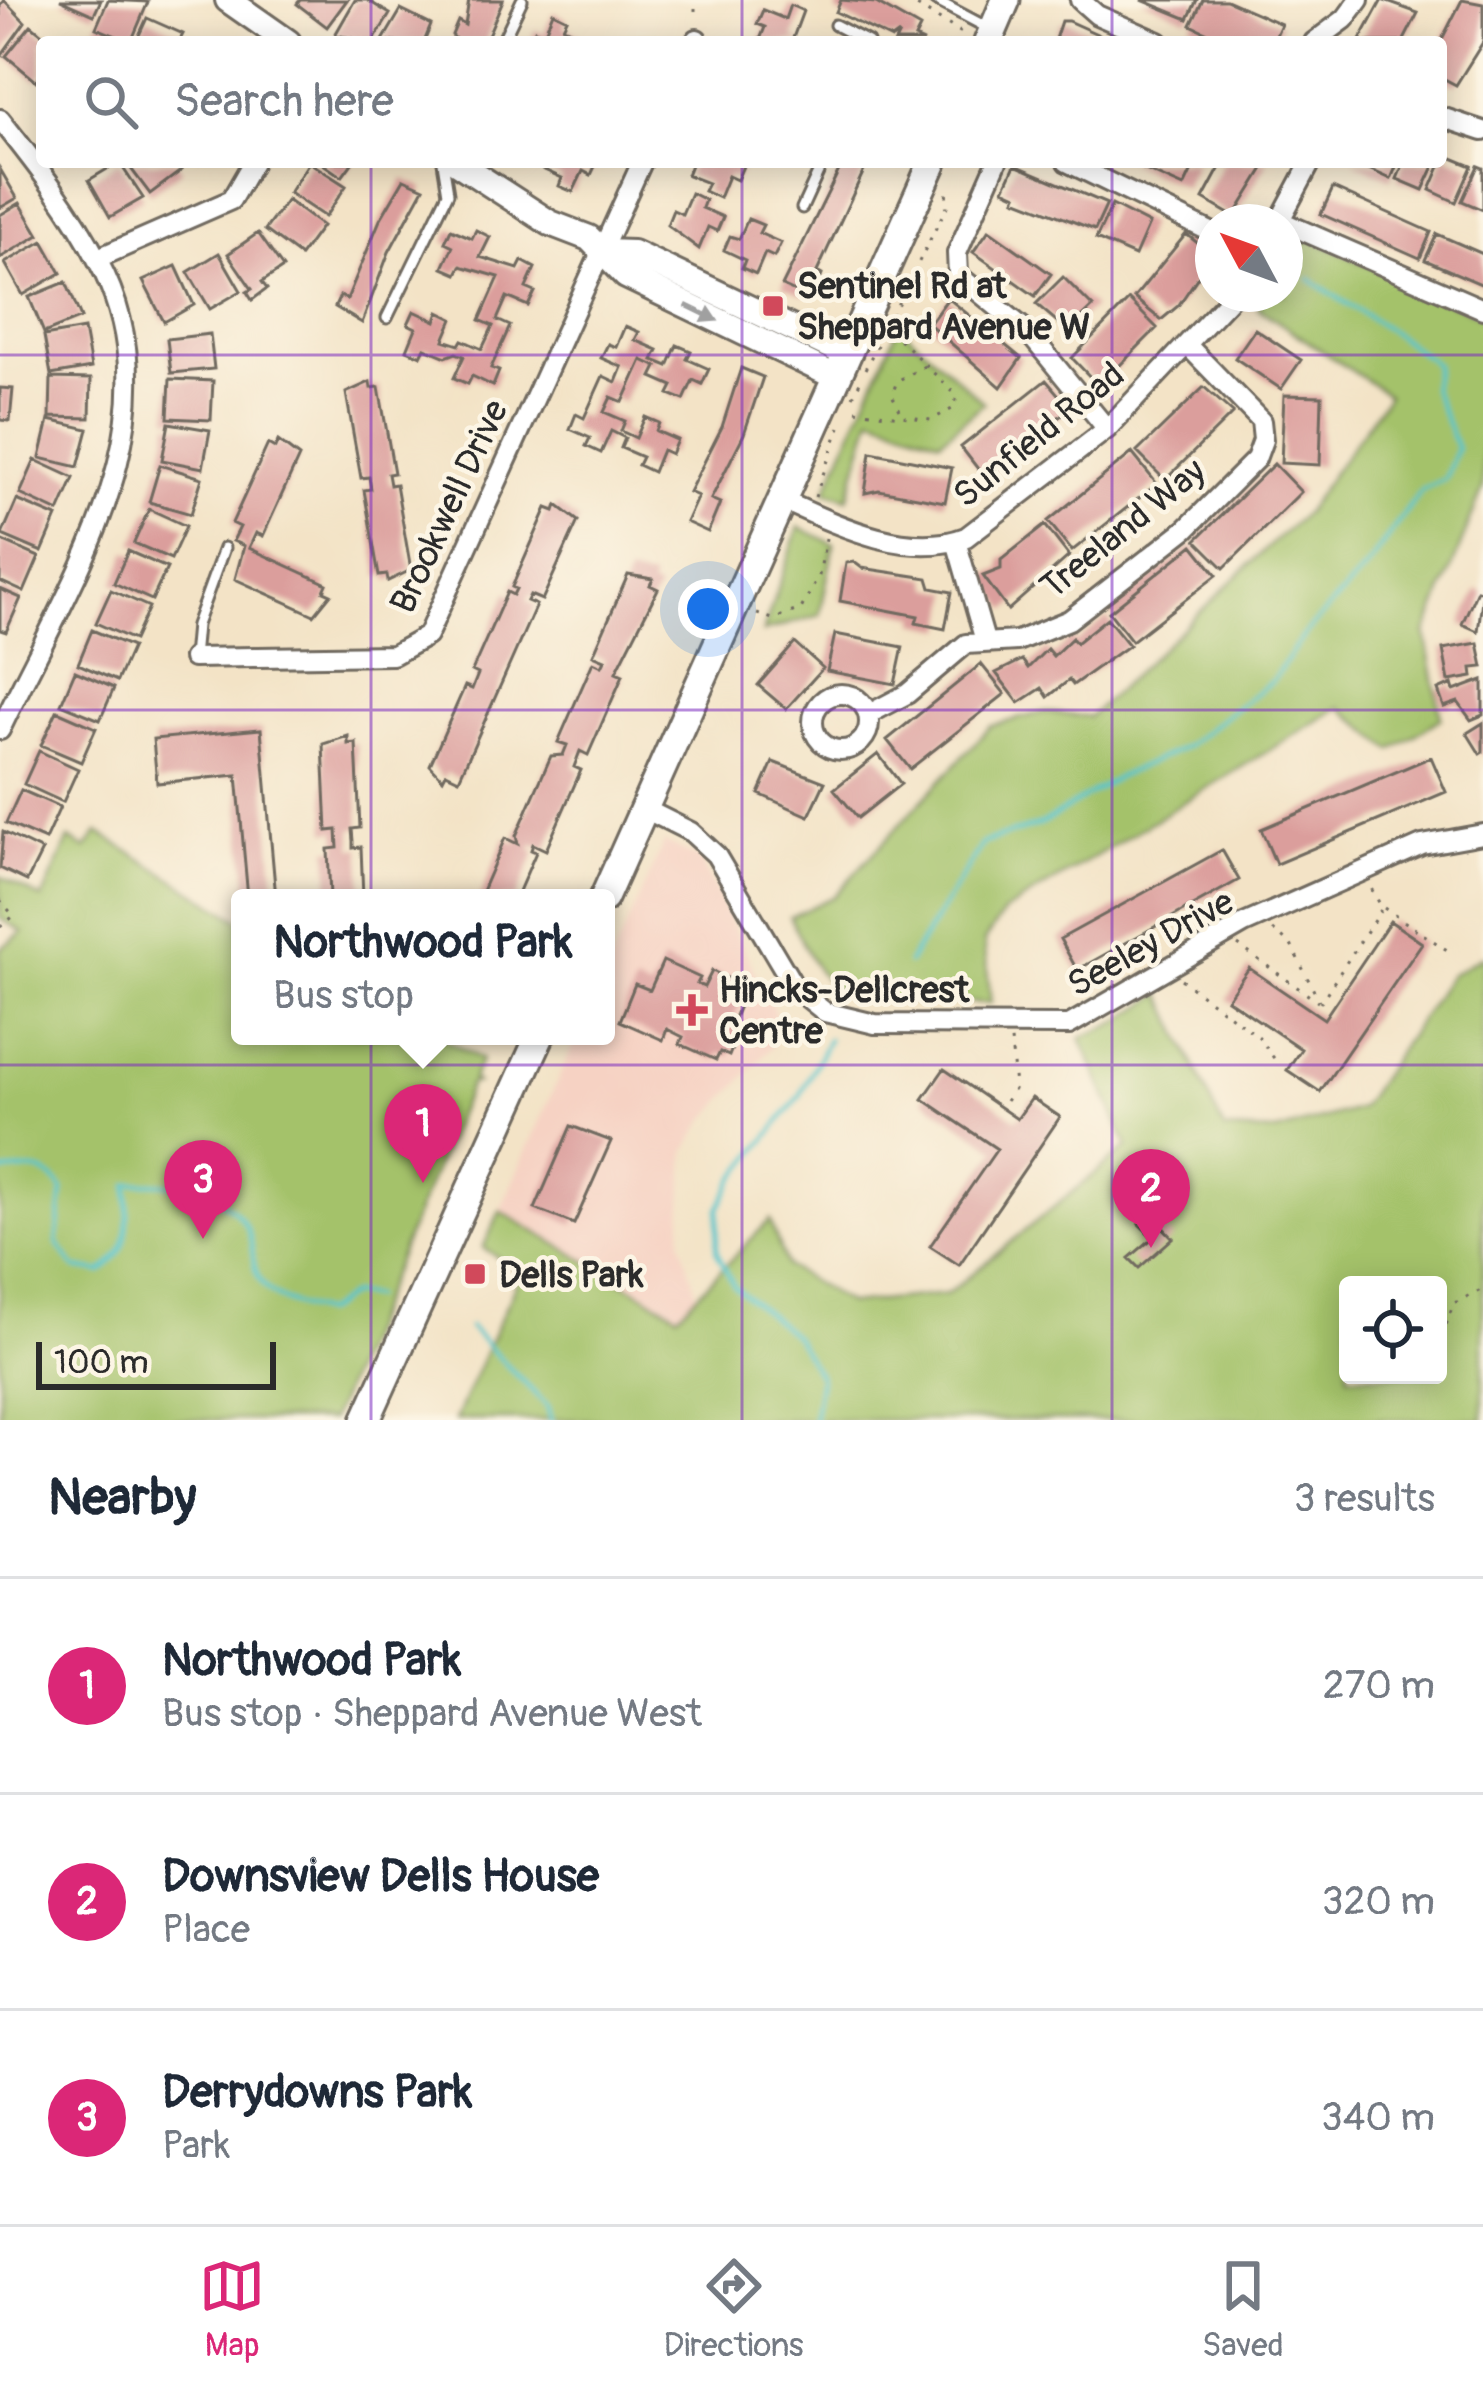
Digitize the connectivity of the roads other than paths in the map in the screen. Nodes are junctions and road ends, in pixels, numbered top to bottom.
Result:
1 (228, 0) edge
2 (522, 0) edge
3 (934, 0) edge
4 (1006, 0) edge
5 (1080, 0) edge
6 (1359, 0) edge
7 (835, 25) dead end
8 (279, 36) edge
9 (505, 36) edge
10 (856, 36) edge
11 (984, 36) edge
12 (988, 36) edge
13 (1145, 36) edge
14 (1325, 36) edge
15 (0, 118) edge
16 (1447, 119) edge
17 (1483, 131) edge
18 (36, 163) edge
19 (40, 168) edge
20 (250, 168) edge
21 (444, 168) edge
22 (465, 168) edge
23 (639, 168) edge
24 (821, 168) edge
25 (994, 168) edge
26 (1079, 168) edge
27 (1308, 168) edge
28 (939, 173) edge
29 (1290, 204) edge
30 (802, 208) dead end
31 (1195, 224) edge
32 (1303, 231) edge
33 (603, 252) junction
34 (98, 258) junction
35 (1483, 309) edge
36 (1219, 312) edge
37 (387, 318) dead end
38 (1189, 347) junction
39 (851, 370) junction
40 (1107, 429) junction
41 (782, 500) junction
42 (956, 541) junction
43 (224, 548) dead end
44 (985, 641) junction
45 (193, 658) joint
46 (868, 713) dead end
47 (0, 730) edge
48 (645, 809) junction
49 (1483, 834) edge
50 (608, 889) edge
51 (536, 1045) edge
52 (366, 1420) edge

1 - 8 street
2 - 9 lane
3 - 11 lane
4 - 12 main road
5 - 13 street
6 - 14 street
7 - 10 lane
15 - 18 street
16 - 17 street
19 - 34 street
20 - 34 street
21 - 37 lane
22 - 33 street
23 - 33 street
24 - 30 lane
25 - 40 street
26 - 31 street
27 - 29 street
28 - 39 main road
32 - 35 street
33 - 39 street
33 - 45 street, Brookwell Drive
34 - 47 street
36 - 38 street, Sunfield Road
38 - 40 street, Sunfield Road
38 - 44 street, Treeland Way
39 - 41 main road
40 - 42 street, Sunfield Road
41 - 42 street, Sunfield Road
41 - 48 main road
42 - 44 street
43 - 45 lane
44 - 46 street
48 - 49 street, Seeley Drive
48 - 50 main road
51 - 52 main road

